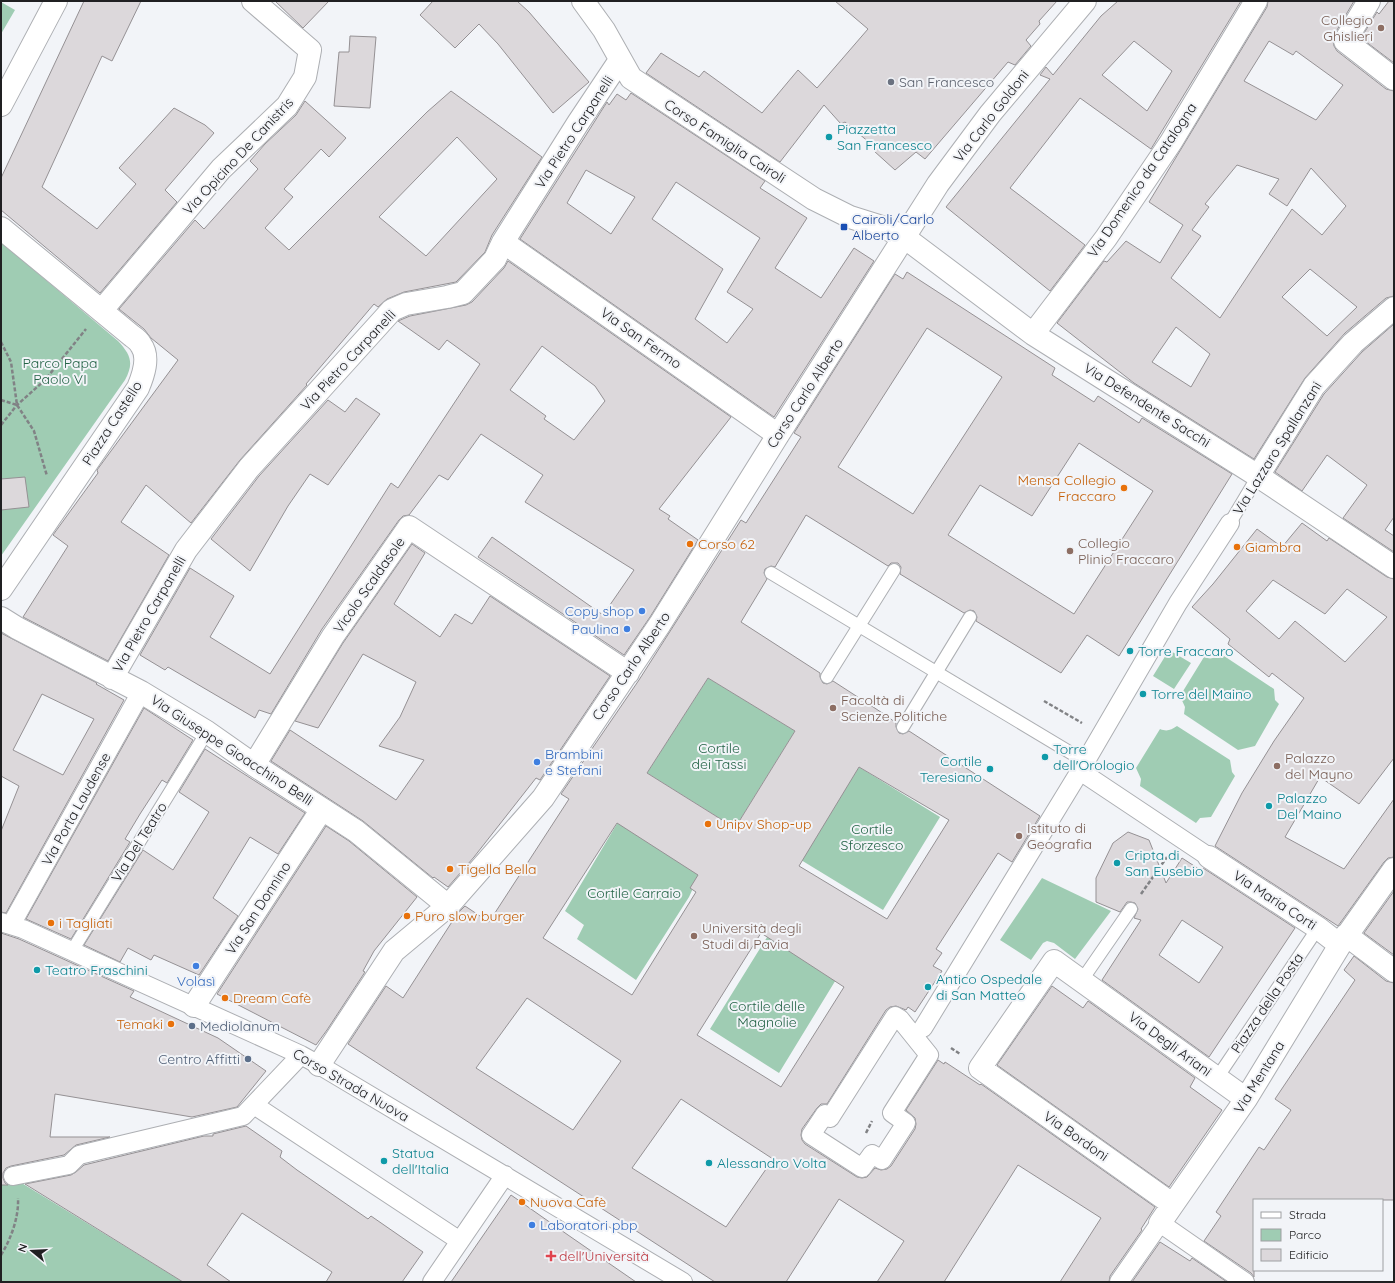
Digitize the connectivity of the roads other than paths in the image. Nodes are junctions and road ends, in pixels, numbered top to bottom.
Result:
1 (56, 1) edge
2 (253, 1) edge
3 (583, 1) edge
4 (1085, 1) edge
5 (1256, 1) edge
6 (1369, 1) edge
7 (620, 60) junction
8 (1394, 79) edge
9 (1, 105) edge
10 (1, 228) edge
11 (904, 237) junction
12 (503, 242) junction
13 (1394, 308) edge
14 (102, 310) junction
15 (1033, 334) junction
16 (778, 435) junction
17 (1258, 476) junction
18 (1230, 523) joint
19 (1394, 567) edge
20 (894, 570) dead end
21 (771, 572) dead end
22 (1, 589) edge
23 (970, 617) dead end
24 (1, 618) edge
25 (859, 626) junction
26 (628, 672) junction
27 (936, 673) junction
28 (826, 677) dead end
29 (112, 678) junction
30 (142, 692) junction
31 (903, 727) dead end
32 (207, 732) junction
33 (254, 765) junction
34 (1083, 766) junction
35 (322, 809) junction
36 (1208, 857) joint
37 (1394, 869) edge
38 (448, 906) junction
39 (1131, 909) road end
40 (6, 924) edge
41 (1318, 928) junction
42 (1343, 940) junction
43 (72, 951) junction
44 (1394, 971) edge
45 (1089, 985) junction
46 (194, 1006) junction
47 (923, 1028) dead end
48 (310, 1060) junction
49 (980, 1068) joint
50 (1217, 1078) junction
51 (1246, 1099) junction
52 (254, 1105) junction
53 (882, 1160) joint
54 (505, 1175) junction
55 (13, 1176) road end
56 (1172, 1204) junction
57 (1160, 1222) junction
58 (460, 1241) junction
59 (432, 1282) edge
60 (683, 1282) edge
61 (1119, 1282) edge
62 (1245, 1282) edge

1 - 9 street
2 - 14 street, Via Opicino De Canistris
3 - 7 street, Corso Famiglia Cairoli
4 - 11 street, Via Carlo Goldoni
5 - 15 street, Via Domenico da Catalogna
6 - 8 street
7 - 11 street, Corso Famiglia Cairoli
7 - 12 street, Via Pietro Carpanelli
10 - 14 street, Piazza Castello
11 - 15 street, Via Defendente Sacchi
11 - 16 street, Corso Carlo Alberto
12 - 16 street, Via San Fermo
12 - 29 street, Via Pietro Carpanelli
13 - 17 street, Via Lazzaro Spallanzani
14 - 22 street, Piazza Castello
15 - 17 street, Via Defendente Sacchi
16 - 26 street, Corso Carlo Alberto
17 - 18 lane, Via Lazzaro Spallanzani
17 - 19 street, Via Defendente Sacchi
18 - 34 street, Via Lazzaro Spallanzani
20 - 25 lane
21 - 25 lane
23 - 27 lane
24 - 29 street, Via Giuseppe Gioacchino Belli
25 - 27 lane
25 - 28 lane
26 - 33 street, Vicolo Scaldasole
26 - 38 street, Corso Carlo Alberto
27 - 31 lane
27 - 34 lane
29 - 30 street, Via Giuseppe Gioacchino Belli
30 - 32 street, Via Giuseppe Gioacchino Belli
30 - 40 street, Via Porta Laudense
32 - 33 street, Via Giuseppe Gioacchino Belli
32 - 43 lane, Via Del Teatro
33 - 35 street, Via Giuseppe Gioacchino Belli
34 - 36 street
34 - 47 street, Via Lazzaro Spallanzani
35 - 38 street, Via Giuseppe Gioacchino Belli
35 - 46 street, Via San Donnino
36 - 41 street, Via Maria Corti
37 - 42 street, Via Mentana
38 - 48 street, Corso Carlo Alberto
39 - 45 lane
40 - 43 street, Corso Strada Nuova
41 - 42 street, Via Maria Corti
41 - 50 lane, Piazza della Posta
42 - 44 street, Via Maria Corti
42 - 51 street, Via Mentana
43 - 46 street, Corso Strada Nuova
45 - 49 street, Via Degli Ariani
45 - 50 street, Via Degli Ariani
46 - 48 street, Corso Strada Nuova
48 - 52 street
48 - 54 street, Corso Strada Nuova
49 - 56 street, Via Bordoni
50 - 51 street, Via Degli Ariani
51 - 56 street, Via Mentana
52 - 55 street
52 - 58 street
53 - 53 street
54 - 58 street
54 - 60 street, Corso Strada Nuova
56 - 57 street, Via Mentana
57 - 61 street, Via Mentana
57 - 62 street
58 - 59 street

